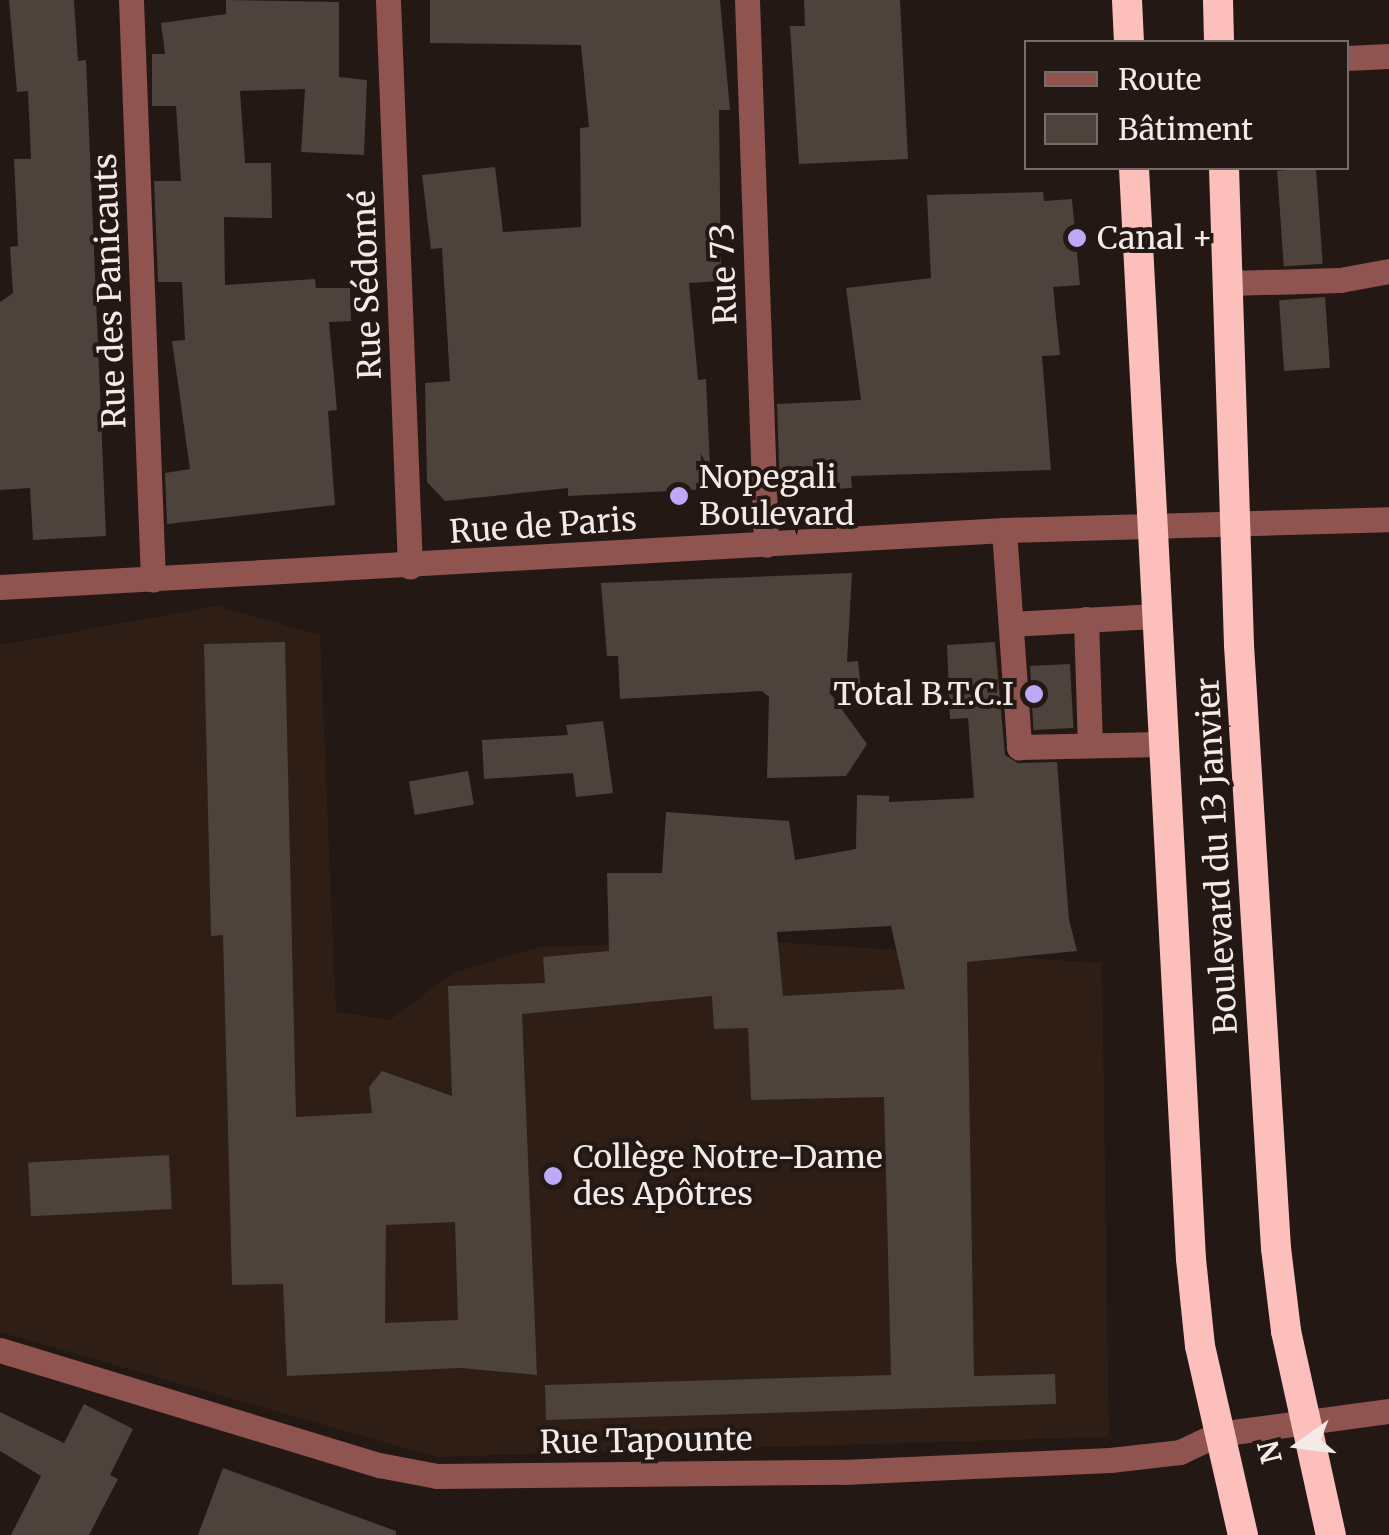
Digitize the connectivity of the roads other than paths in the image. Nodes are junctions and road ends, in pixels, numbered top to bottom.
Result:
1 (131, 0) edge
2 (388, 0) edge
3 (747, 0) edge
4 (1127, 0) edge
5 (1218, 0) edge
6 (1129, 40) edge
7 (1219, 40) edge
8 (1389, 56) edge
9 (1349, 58) edge
10 (1134, 170) edge
11 (1224, 170) edge
12 (1389, 271) edge
13 (1228, 283) junction
14 (1389, 519) edge
15 (1149, 528) junction
16 (1236, 528) junction
17 (1004, 530) junction
18 (766, 545) junction
19 (410, 567) junction
20 (153, 580) junction
21 (0, 587) edge
22 (1155, 616) junction
23 (1086, 619) junction
24 (1010, 624) junction
25 (1090, 744) junction
26 (1160, 744) junction
27 (0, 1350) edge
28 (1389, 1411) edge
29 (1305, 1424) junction
30 (1218, 1434) junction
31 (1243, 1535) edge
32 (1331, 1535) edge

1 - 20 street, Rue des Panicauts
2 - 19 street, Rue Sédomé
3 - 18 street, Rue 73
4 - 6 highway
5 - 7 highway
8 - 9 street
10 - 15 highway, Boulevard du 13 Janvier
11 - 13 highway, Boulevard du 13 Janvier
12 - 13 street
13 - 16 highway, Boulevard du 13 Janvier
14 - 16 street, Rue de Paris
15 - 16 street, Rue de Paris
15 - 17 street, Rue de Paris
15 - 22 highway, Boulevard du 13 Janvier
16 - 29 highway, Boulevard du 13 Janvier
17 - 18 street, Rue de Paris
17 - 24 street
18 - 19 street, Rue de Paris
19 - 20 street, Rue de Paris
20 - 21 street, Rue de Paris
22 - 23 street
22 - 26 highway, Boulevard du 13 Janvier
23 - 24 street
23 - 25 street
24 - 25 street
25 - 26 street
26 - 30 highway, Boulevard du 13 Janvier
27 - 30 street, Rue Tapounte
28 - 29 street, Rue Tapounte
29 - 30 street, Rue Tapounte
29 - 32 highway, Boulevard du 13 Janvier
30 - 31 highway, Boulevard du 13 Janvier

